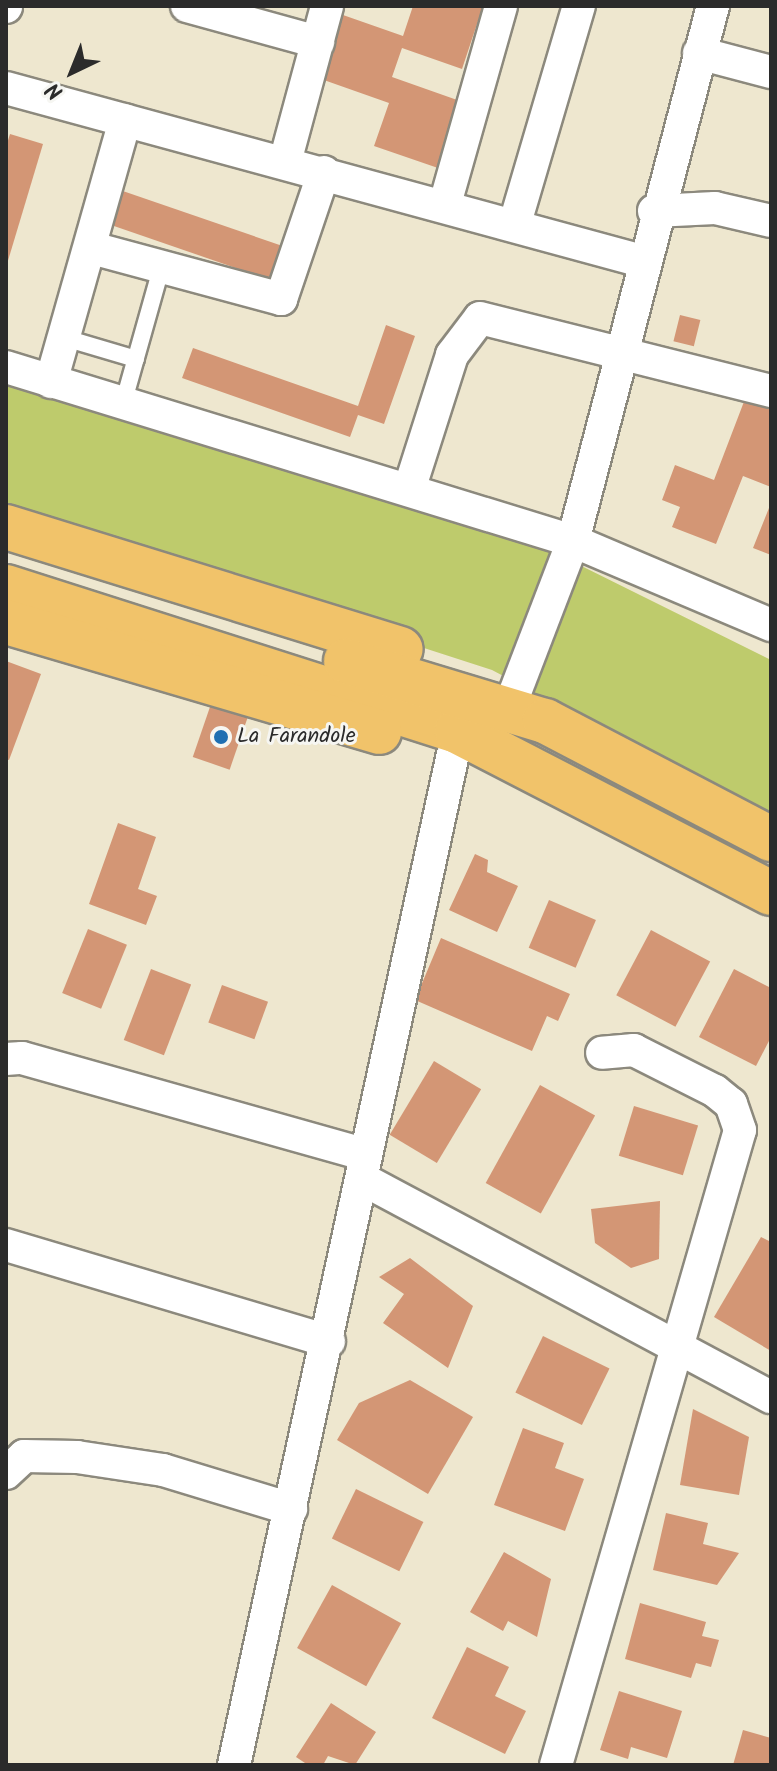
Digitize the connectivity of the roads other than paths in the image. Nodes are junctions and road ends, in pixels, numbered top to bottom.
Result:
1 (187, 6) edge
2 (327, 6) edge
3 (501, 6) edge
4 (579, 6) edge
5 (713, 6) edge
6 (318, 42) junction
7 (699, 53) junction
8 (771, 72) edge
9 (6, 88) edge
10 (125, 120) junction
11 (285, 162) junction
12 (324, 172) junction
13 (445, 204) junction
14 (654, 211) junction
15 (771, 221) edge
16 (515, 223) junction
17 (92, 248) junction
18 (642, 261) junction
19 (161, 269) junction
20 (65, 338) junction
21 (621, 350) junction
22 (136, 359) junction
23 (6, 367) edge
24 (51, 382) junction
25 (771, 391) edge
26 (123, 404) junction
27 (409, 490) junction
28 (6, 527) edge
29 (573, 541) junction
30 (6, 561) edge
31 (6, 587) edge
32 (6, 622) edge
33 (771, 625) edge
34 (522, 708) junction
35 (453, 754) junction
36 (506, 758) junction
37 (771, 839) edge
38 (771, 893) edge
39 (602, 1053) dead end
40 (6, 1059) edge
41 (364, 1167) junction
42 (6, 1245) edge
43 (329, 1341) junction
44 (675, 1346) junction
45 (771, 1397) edge
46 (6, 1473) edge
47 (291, 1509) junction
48 (234, 1765) edge
49 (556, 1765) edge

1 - 6 street
2 - 6 street
3 - 13 street
4 - 16 street
5 - 7 street
6 - 11 street
7 - 8 street
7 - 14 street
9 - 10 street
10 - 11 street
10 - 17 street
11 - 12 street
12 - 13 street
12 - 19 street
13 - 16 street
14 - 15 street
14 - 18 street
16 - 18 street
17 - 19 street
17 - 20 street
18 - 21 street
19 - 22 lane
20 - 22 lane
20 - 24 street
21 - 25 street
21 - 27 street
21 - 29 street
22 - 26 lane
23 - 24 street
24 - 26 street
26 - 27 street
27 - 29 street
28 - 34 main road
29 - 33 street
29 - 34 street
30 - 34 main road
31 - 36 main road
32 - 35 main road
34 - 37 main road
35 - 36 main road
35 - 41 street
36 - 38 main road
39 - 44 street
40 - 41 street
41 - 43 street
41 - 44 street
42 - 43 street
43 - 47 street
44 - 45 street
44 - 49 street
46 - 47 street
47 - 48 street

